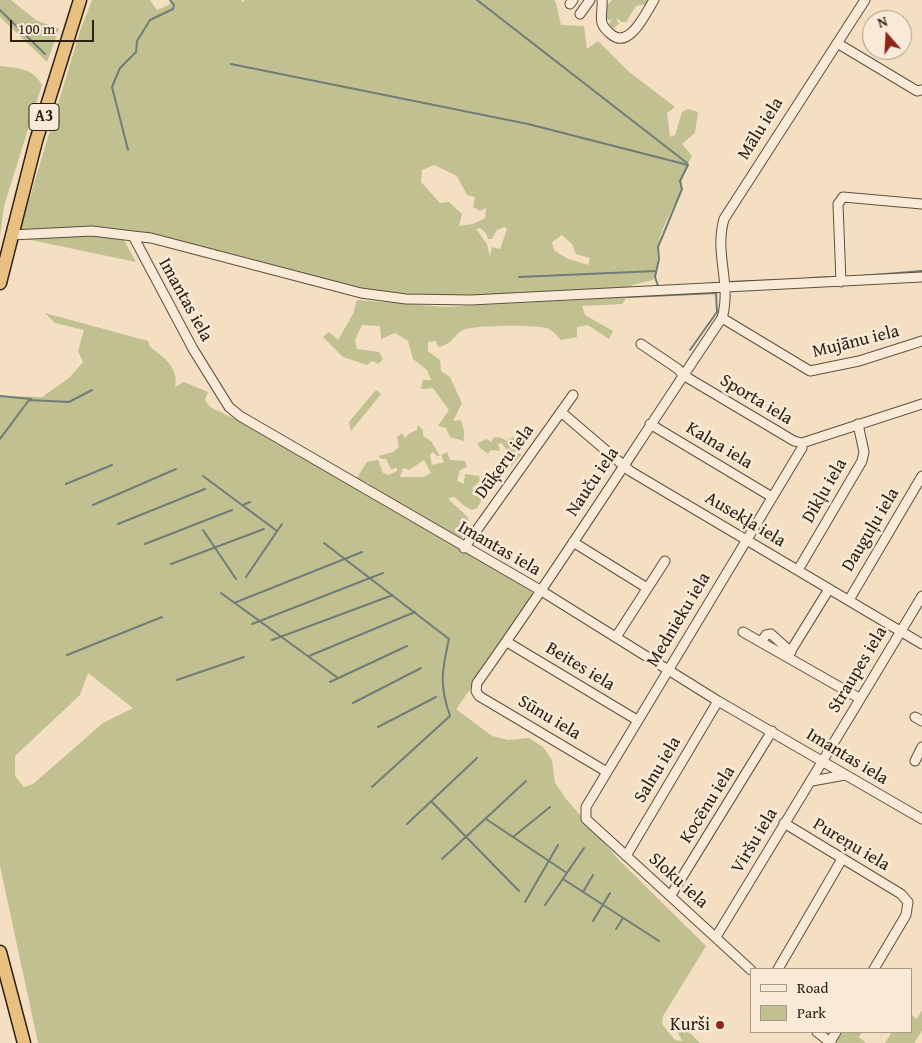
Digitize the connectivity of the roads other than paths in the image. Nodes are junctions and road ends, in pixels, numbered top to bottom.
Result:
1 (80, 0) edge
2 (590, 0) edge
3 (602, 0) edge
4 (654, 0) edge
5 (865, 0) edge
6 (580, 14) dead end
7 (837, 43) junction
8 (922, 90) edge
9 (922, 204) edge
10 (133, 236) junction
11 (7, 240) edge
12 (922, 277) edge
13 (841, 282) junction
14 (0, 283) edge
15 (726, 287) junction
16 (722, 318) junction
17 (922, 341) edge
18 (641, 344) dead end
19 (683, 375) junction
20 (573, 395) dead end
21 (922, 404) edge
22 (561, 412) junction
23 (650, 424) junction
24 (858, 424) junction
25 (802, 443) junction
26 (624, 465) junction
27 (922, 476) edge
28 (772, 497) junction
29 (745, 540) junction
30 (572, 542) junction
31 (464, 548) junction
32 (664, 561) dead end
33 (798, 570) junction
34 (647, 588) junction
35 (829, 589) junction
36 (540, 590) junction
37 (922, 596) edge
38 (849, 600) junction
39 (743, 632) dead end
40 (901, 632) junction
41 (616, 637) junction
42 (507, 642) junction
43 (922, 644) edge
44 (789, 654) junction
45 (669, 670) junction
46 (476, 691) joint
47 (859, 698) junction
48 (718, 701) junction
49 (637, 720) junction
50 (772, 731) junction
51 (922, 748) edge
52 (822, 761) junction
53 (915, 762) dead end
54 (607, 772) junction
55 (845, 775) junction
56 (812, 781) junction
57 (586, 814) joint
58 (922, 819) edge
59 (784, 823) junction
60 (626, 856) junction
61 (842, 859) junction
62 (671, 895) junction
63 (716, 937) junction
64 (0, 952) edge
65 (779, 968) edge
66 (875, 968) edge
67 (750, 969) edge
68 (818, 1033) edge
69 (24, 1043) edge
70 (831, 1043) edge

1 - 11 highway, A3
2 - 6 street
3 - 4 street
5 - 7 street, Mālu iela
7 - 8 street
7 - 15 street, Mālu iela
9 - 13 street
10 - 11 street
10 - 15 street
10 - 31 street, Imantas iela
11 - 14 highway, A3
12 - 13 street
13 - 15 street
15 - 16 street, Nauču iela
16 - 17 street, Mujānu iela
16 - 19 street, Nauču iela
18 - 19 street, Sporta iela
19 - 23 street, Nauču iela
19 - 25 street, Sporta iela
20 - 22 street, Dūķeru iela
21 - 24 street, Sporta iela
22 - 26 street, Ausekļa iela
22 - 31 street, Dūķeru iela
23 - 26 street, Nauču iela
23 - 28 street, Kalna iela
24 - 25 street, Sporta iela
24 - 33 street, Dikļu iela
25 - 28 street, Mednieku iela
26 - 29 street, Ausekļa iela
26 - 30 street, Nauču iela
27 - 38 street, Dauguļu iela
28 - 29 street, Mednieku iela
29 - 33 street, Ausekļa iela
29 - 45 street, Mednieku iela
30 - 34 street
30 - 36 street, Nauču iela
31 - 36 street, Imantas iela
32 - 34 street
33 - 35 street, Ausekļa iela
34 - 41 street
35 - 38 street, Ausekļa iela
35 - 44 street
36 - 41 street, Imantas iela
36 - 42 street, Nauču iela
37 - 40 street, Straupes iela
38 - 40 street, Ausekļa iela
39 - 44 street
40 - 43 street, Ausekļa iela
40 - 47 street, Straupes iela
41 - 45 street, Imantas iela
42 - 46 street, Nauču iela
42 - 49 street, Beites iela
44 - 47 street
45 - 48 street, Imantas iela
45 - 49 street, Mednieku iela
46 - 54 street, Sūnu iela
47 - 52 street, Straupes iela
48 - 50 street, Imantas iela
48 - 60 street, Salnu iela
49 - 54 street, Mednieku iela
50 - 52 street, Imantas iela
50 - 62 street, Kocēnu iela
51 - 53 street
52 - 55 street, Imantas iela
52 - 56 street, Viršu iela
54 - 57 street, Mednieku iela
55 - 56 street
55 - 58 street, Imantas iela
56 - 59 street, Viršu iela
57 - 60 street, Sloku iela
59 - 61 street, Pureņu iela
59 - 63 street, Viršu iela
60 - 62 street, Sloku iela
61 - 65 street
61 - 66 street, Pureņu iela
62 - 63 street, Sloku iela
63 - 67 street, Sloku iela
64 - 69 highway
68 - 70 street

